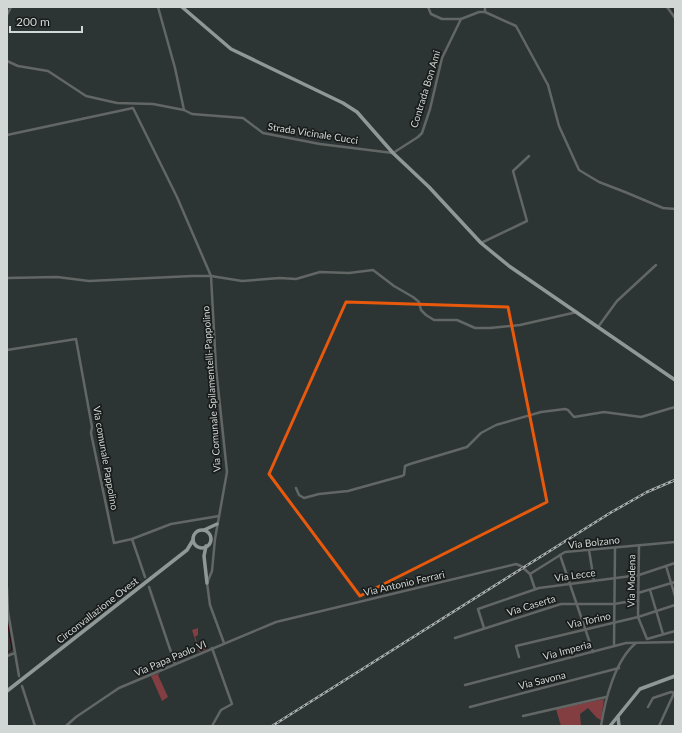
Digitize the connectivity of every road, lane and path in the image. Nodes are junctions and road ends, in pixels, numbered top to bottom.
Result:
1 (12, 7) edge
2 (158, 7) edge
3 (182, 7) edge
4 (428, 7) edge
5 (485, 7) edge
6 (667, 7) edge
7 (485, 12) junction
8 (7, 15) edge
9 (675, 18) edge
10 (461, 19) junction
11 (7, 61) edge
12 (184, 110) junction
13 (7, 135) edge
14 (393, 153) junction
15 (529, 156) dead end
16 (675, 209) edge
17 (481, 243) junction
18 (656, 265) dead end
19 (211, 276) junction
20 (7, 278) edge
21 (577, 312) junction
22 (598, 327) junction
23 (7, 350) edge
24 (675, 380) edge
25 (675, 407) edge
26 (296, 488) dead end
27 (219, 516) junction
28 (218, 524) junction
29 (212, 526) junction
30 (204, 530) junction
31 (209, 534) junction
32 (132, 539) junction
33 (193, 540) junction
34 (675, 542) edge
35 (639, 545) junction
36 (198, 546) junction
37 (206, 546) junction
38 (616, 548) junction
39 (188, 550) junction
40 (589, 550) junction
41 (560, 555) junction
42 (204, 556) junction
43 (675, 563) edge
44 (666, 566) junction
45 (530, 574) junction
46 (639, 575) junction
47 (145, 577) dead end
48 (615, 578) junction
49 (594, 581) junction
50 (675, 582) edge
51 (671, 583) junction
52 (207, 584) junction
53 (570, 584) junction
54 (148, 587) dead end
55 (7, 588) edge
56 (535, 589) junction
57 (650, 590) junction
58 (638, 593) junction
59 (675, 596) edge
60 (638, 600) junction
61 (577, 604) junction
62 (614, 604) junction
63 (675, 605) edge
64 (656, 611) junction
65 (638, 617) junction
66 (288, 619) joint
67 (614, 622) junction
68 (484, 628) junction
69 (585, 629) junction
70 (675, 631) edge
71 (663, 634) junction
72 (455, 638) dead end
73 (675, 642) edge
74 (224, 643) junction
75 (636, 643) junction
76 (614, 646) junction
77 (212, 648) junction
78 (593, 652) junction
79 (15, 653) junction
80 (7, 656) edge
81 (519, 657) dead end
82 (174, 664) junction
83 (619, 668) junction
84 (19, 676) dead end
85 (675, 676) edge
86 (465, 685) dead end
87 (22, 686) dead end
88 (7, 691) edge
89 (675, 692) edge
90 (606, 697) junction
91 (470, 707) dead end
92 (648, 707) dead end
93 (523, 716) dead end
94 (617, 723) edge
95 (35, 726) edge
96 (66, 726) edge
97 (212, 726) edge
98 (601, 726) edge
99 (610, 726) edge
100 (659, 726) edge

1 - 8 street
2 - 12 street
3 - 14 main road
4 - 10 street
5 - 7 street
6 - 9 street
7 - 10 street
7 - 16 street
10 - 14 street, Contrada Bon Ami
11 - 12 street, Strada Vicinale Cucci
12 - 14 street, Strada Vicinale Cucci
13 - 19 street
14 - 17 main road
15 - 17 street
17 - 21 main road
18 - 22 street
19 - 20 street
19 - 21 street
19 - 27 street, Via Comunale Spilamentelli-Pappolino
21 - 22 main road
22 - 24 main road
23 - 32 street, Via comunale Pappolino
25 - 26 street
27 - 28 street, Via Comunale Spilamentelli-Pappolino
27 - 32 street
28 - 29 main road
28 - 52 street
29 - 30 main road
29 - 31 main road
30 - 31 main road
30 - 33 main road
31 - 37 main road
32 - 47 street
33 - 36 main road
33 - 39 main road, Circonvallazione Ovest
34 - 35 street, Via Bolzano
35 - 38 street, Via Bolzano
35 - 46 street, Via Modena
36 - 37 main road
36 - 39 main road
36 - 42 main road
37 - 42 main road
38 - 40 street, Via Bolzano
38 - 48 street
39 - 88 main road, Circonvallazione Ovest
40 - 41 street, Via Bolzano
40 - 49 street
41 - 45 street, Via Bolzano
41 - 53 street
42 - 52 main road
43 - 44 street, Via Lecce
44 - 46 street, Via Lecce
44 - 51 street
45 - 56 street
45 - 66 street, Via Antonio Ferrari
46 - 48 street, Via Lecce
46 - 58 street, Via Modena
48 - 49 street, Via Lecce
48 - 62 street
49 - 53 street, Via Lecce
50 - 51 street
51 - 57 street
51 - 59 street
52 - 74 street
53 - 56 street, Via Lecce
53 - 61 street
54 - 82 street
55 - 79 street
56 - 68 street, Via Lecce
57 - 58 street
57 - 64 street
58 - 60 street, Via Modena
60 - 62 street, Via Caserta
60 - 65 street, Via Modena
61 - 62 street, Via Caserta
61 - 68 street, Via Caserta
61 - 69 street
62 - 67 street
63 - 64 street, Via Torino
64 - 65 street, Via Torino
64 - 71 street
65 - 67 street, Via Torino
65 - 71 street, Via Modena
66 - 74 street, Via Papa Paolo VI
67 - 69 street, Via Torino
67 - 76 street
68 - 72 street, Via Caserta
69 - 78 street
69 - 81 street, Via Torino
70 - 71 street
73 - 75 street, Via Imperia
74 - 77 street, Via Papa Paolo VI
75 - 76 street, Via Imperia
75 - 83 street
76 - 78 street, Via Imperia
77 - 82 street, Via Papa Paolo VI
77 - 97 street
78 - 86 street, Via Imperia
79 - 80 street
79 - 84 street
82 - 96 street, Via Papa Paolo VI
83 - 90 street
83 - 91 street, Via Savona
85 - 94 main road
87 - 95 street
89 - 92 street
89 - 100 street
90 - 93 street
90 - 98 street
94 - 99 main road

